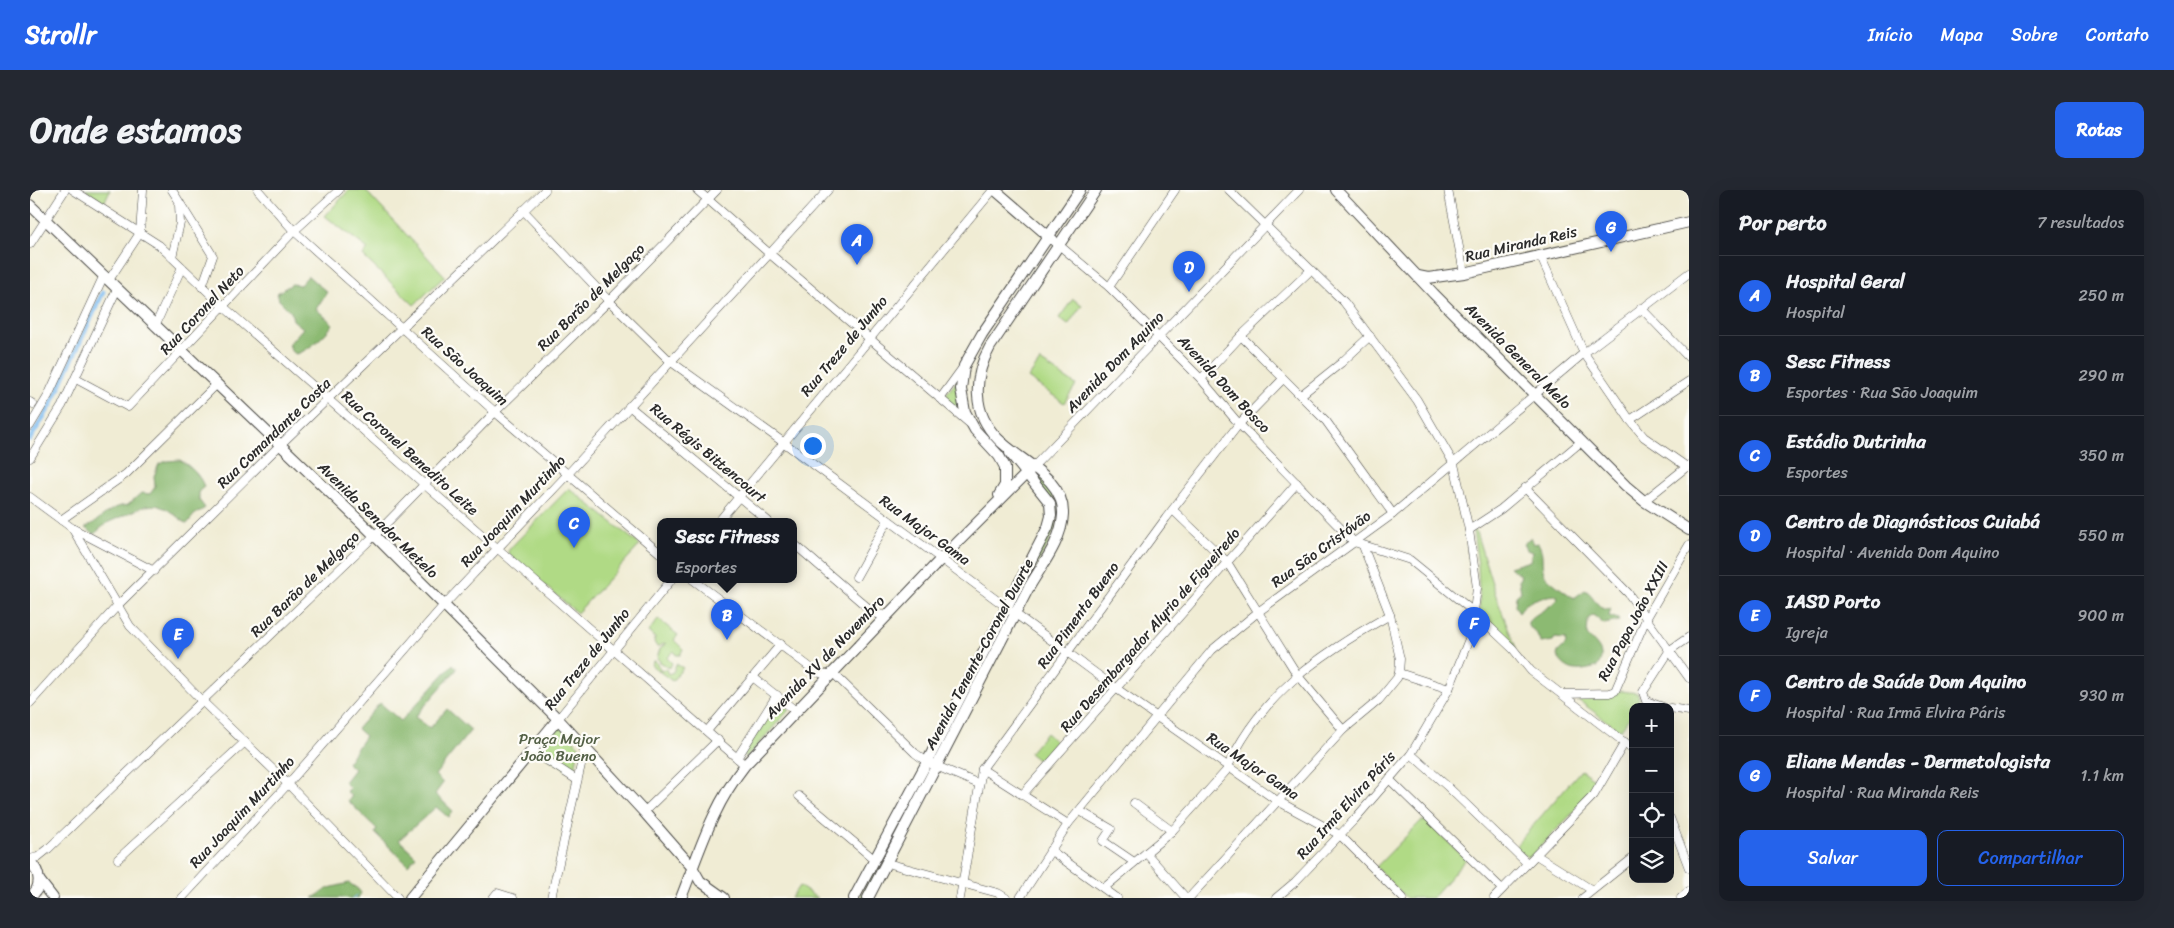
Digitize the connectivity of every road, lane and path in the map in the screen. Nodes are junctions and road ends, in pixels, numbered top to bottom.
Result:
1 (64, 190) edge
2 (74, 190) edge
3 (143, 190) edge
4 (172, 190) edge
5 (258, 190) edge
6 (339, 190) edge
7 (545, 190) edge
8 (698, 190) edge
9 (718, 190) edge
10 (828, 190) edge
11 (994, 190) edge
12 (1080, 190) edge
13 (1096, 190) edge
14 (1175, 190) edge
15 (1229, 190) edge
16 (1299, 190) edge
17 (1336, 190) edge
18 (1448, 190) edge
19 (1346, 195) edge
20 (178, 200) junction
21 (708, 200) junction
22 (30, 205) edge
23 (523, 210) junction
24 (46, 219) junction
25 (1689, 222) edge
26 (1266, 224) junction
27 (294, 231) junction
28 (140, 233) junction
29 (1050, 236) junction
30 (30, 244) edge
31 (1059, 245) junction
32 (770, 254) junction
33 (1540, 255) junction
34 (1051, 256) junction
35 (172, 257) junction
36 (182, 267) junction
37 (1311, 270) junction
38 (1464, 273) junction
39 (1689, 273) edge
40 (1418, 276) junction
41 (1435, 277) junction
42 (106, 278) junction
43 (202, 287) junction
44 (1109, 288) junction
45 (117, 289) junction
46 (1434, 294) junction
47 (608, 301) junction
48 (224, 307) junction
49 (1642, 308) junction
50 (155, 326) junction
51 (403, 328) junction
52 (1241, 336) junction
53 (1370, 336) junction
54 (1159, 337) junction
55 (870, 338) junction
56 (181, 351) junction
57 (1584, 353) junction
58 (1689, 358) edge
59 (670, 362) junction
60 (964, 366) junction
61 (76, 379) junction
62 (1201, 379) junction
63 (1283, 379) junction
64 (1689, 381) edge
65 (217, 384) junction
66 (1300, 395) junction
67 (1535, 396) junction
68 (329, 398) junction
69 (940, 399) junction
70 (629, 406) junction
71 (495, 412) junction
72 (1630, 420) junction
73 (1240, 424) junction
74 (30, 426) edge
75 (973, 427) junction
76 (1582, 441) junction
77 (783, 442) junction
78 (280, 445) junction
79 (30, 458) edge
80 (1454, 464) junction
81 (1688, 466) edge
82 (1030, 469) junction
83 (567, 475) junction
84 (1297, 483) junction
85 (425, 485) junction
86 (1525, 488) junction
87 (740, 496) junction
88 (30, 497) edge
89 (1644, 500) junction
90 (1173, 510) junction
91 (1393, 514) junction
92 (983, 516) junction
93 (722, 518) edge
94 (765, 518) edge
95 (61, 520) junction
96 (888, 520) junction
97 (72, 528) junction
98 (1469, 530) junction
99 (1689, 530) edge
100 (374, 536) junction
101 (1354, 542) junction
102 (1689, 545) edge
103 (1363, 546) junction
104 (797, 547) edge
105 (497, 549) junction
106 (657, 551) edge
107 (941, 559) junction
108 (1227, 562) junction
109 (1027, 568) junction
110 (154, 571) junction
111 (856, 577) dead end
112 (669, 583) edge
113 (697, 583) edge
114 (1028, 589) junction
115 (118, 605) junction
116 (444, 605) junction
117 (1007, 607) junction
118 (1258, 612) junction
119 (1475, 613) junction
120 (1016, 614) junction
121 (1390, 615) junction
122 (886, 616) junction
123 (1646, 619) junction
124 (1689, 637) edge
125 (781, 644) junction
126 (1670, 650) junction
127 (613, 651) junction
128 (1068, 653) junction
129 (1399, 672) junction
130 (831, 673) junction
131 (1298, 676) junction
132 (754, 678) junction
133 (1689, 678) edge
134 (1117, 689) junction
135 (1449, 689) junction
136 (1562, 694) junction
137 (777, 695) junction
138 (202, 701) junction
139 (30, 703) edge
140 (1652, 703) edge
141 (1674, 709) edge
142 (796, 711) junction
143 (1689, 711) edge
144 (1156, 716) junction
145 (558, 718) junction
146 (1343, 730) junction
147 (707, 731) junction
148 (718, 740) junction
149 (245, 742) junction
150 (1625, 742) junction
151 (585, 747) junction
152 (1632, 748) edge
153 (531, 750) junction
154 (1411, 754) junction
155 (741, 761) junction
156 (927, 762) junction
157 (938, 766) junction
158 (1228, 766) junction
159 (982, 769) junction
160 (578, 780) junction
161 (1390, 780) junction
162 (288, 784) junction
163 (979, 784) junction
164 (1024, 794) junction
165 (798, 796) dead end
166 (1276, 800) junction
167 (1134, 803) dead end
168 (1080, 811) junction
169 (644, 812) junction
170 (1068, 824) junction
171 (1172, 831) junction
172 (1674, 831) edge
173 (1340, 835) junction
174 (1050, 850) junction
175 (1146, 853) junction
176 (1536, 855) junction
177 (118, 859) dead end
178 (30, 860) edge
179 (875, 860) junction
180 (1629, 861) edge
181 (1134, 862) junction
182 (887, 863) junction
183 (1527, 864) junction
184 (692, 867) junction
185 (1689, 868) edge
186 (700, 881) junction
187 (962, 884) junction
188 (1104, 888) junction
189 (35, 889) edge
190 (1502, 889) junction
191 (1592, 890) junction
192 (1689, 890) edge
193 (682, 894) edge
194 (53, 898) edge
195 (182, 898) edge
196 (398, 898) edge
197 (410, 898) edge
198 (493, 898) edge
199 (513, 898) edge
200 (551, 898) edge
201 (724, 898) edge
202 (854, 898) edge
203 (868, 898) edge
204 (960, 898) edge
205 (1006, 898) edge
206 (1020, 898) edge
207 (1116, 898) edge
208 (1188, 898) edge
209 (1276, 898) edge
210 (1402, 898) edge
211 (1494, 898) edge
212 (1583, 898) edge
213 (1681, 898) edge

1 - 24 street
2 - 28 street, Rua Coronel Benedito Leite
3 - 28 street
4 - 20 street
5 - 27 street, Rua São Joaquim
6 - 27 street, Rua Coronel Neto
7 - 23 street, Rua Comandante Costa
8 - 21 street
9 - 21 street, Rua Barão de Melgaço
10 - 32 street, Rua Joaquim Murtinho
11 - 29 main road
11 - 55 street, Rua Treze de Junho
12 - 29 main road
13 - 31 main road, Avenida Tenente-Coronel Duarte
14 - 44 street
15 - 26 street, Rua Irmã Elvira Páris
16 - 26 street, Avenida Dom Aquino
17 - 19 main road, Avenida General Melo
18 - 38 street
19 - 40 main road, Avenida General Melo
20 - 35 street
20 - 43 street
21 - 32 street
21 - 47 street, Rua Barão de Melgaço
22 - 24 main road, Avenida Senador Metelo
23 - 47 street, Rua Major Gama
23 - 51 street, Rua Comandante Costa
24 - 30 street
24 - 42 main road, Avenida Senador Metelo
25 - 33 main road, Rua Miranda Reis
26 - 37 street, Rua Irmã Elvira Páris
26 - 54 street, Avenida Dom Aquino
27 - 48 street, Rua Coronel Neto
27 - 51 street, Rua São Joaquim
28 - 35 street, Rua Coronel Benedito Leite
28 - 42 street
29 - 34 main road
29 - 60 main road
31 - 34 main road, Avenida Tenente-Coronel Duarte
31 - 44 street, Avenida Dom Bosco
32 - 55 street
32 - 59 street, Rua Joaquim Murtinho
33 - 38 main road, Rua Miranda Reis
33 - 57 street
34 - 82 main road, Avenida Tenente-Coronel Duarte
35 - 36 street, Rua Coronel Benedito Leite
36 - 43 street, Rua Coronel Benedito Leite
36 - 50 street
37 - 52 street
37 - 53 street, Rua Irmã Elvira Páris
38 - 41 main road, Rua Miranda Reis
39 - 49 street, Rua São Cristóvão
40 - 41 main road, Rua Miranda Reis
40 - 46 main road, Avenida General Melo
41 - 46 main road
42 - 45 main road, Avenida Senador Metelo
42 - 74 street
43 - 48 street, Rua Coronel Benedito Leite
44 - 54 street, Avenida Dom Bosco
45 - 50 main road, Avenida Senador Metelo
45 - 61 street
46 - 67 main road, Avenida General Melo
47 - 59 street, Rua Major Gama
47 - 71 street, Rua Barão de Melgaço
48 - 56 street, Rua Coronel Neto
48 - 68 street, Rua Coronel Benedito Leite
49 - 57 street, Rua São Cristóvão
49 - 58 street
50 - 56 main road, Avenida Senador Metelo
51 - 68 street, Rua Comandante Costa
51 - 71 street, Rua São Joaquim
52 - 62 street
52 - 63 street
53 - 66 street
53 - 80 street, Rua Irmã Elvira Páris
54 - 62 street, Avenida Dom Bosco
54 - 82 street, Avenida Dom Aquino
55 - 69 street
55 - 77 street, Rua Treze de Junho
56 - 61 street, Rua Coronel Neto
56 - 65 main road, Avenida Senador Metelo
57 - 67 street, Rua São Cristóvão
57 - 72 street
59 - 70 street, Rua Joaquim Murtinho
59 - 77 street, Rua Major Gama
60 - 69 street
60 - 75 main road
61 - 79 street
62 - 73 street, Avenida Dom Bosco
63 - 66 street
63 - 73 street, Rua Pimenta Bueno
64 - 72 street
65 - 78 main road, Avenida Senador Metelo
65 - 95 street
66 - 91 street
67 - 76 main road, Avenida General Melo
67 - 80 street, Rua São Cristóvão
68 - 78 street, Rua Comandante Costa
68 - 85 street, Rua Coronel Benedito Leite
69 - 75 street
70 - 83 street, Rua Joaquim Murtinho
70 - 87 street, Rua Régis Bittencourt
71 - 83 street, Rua São Joaquim
71 - 85 street, Rua Barão de Melgaço
72 - 81 street
73 - 84 street, Avenida Dom Bosco
73 - 90 street, Rua Pimenta Bueno
75 - 92 main road
76 - 86 street
76 - 89 main road, Avenida General Melo
77 - 87 street, Rua Treze de Junho
77 - 96 street, Rua Major Gama
78 - 100 main road, Avenida Senador Metelo
78 - 110 street, Rua Comandante Costa
80 - 91 street, Rua São Cristóvão
80 - 98 street, Rua Irmã Elvira Páris
81 - 89 street
82 - 92 main road, Avenida XV de Novembro
82 - 109 main road, Avenida Tenente-Coronel Duarte
82 - 114 main road, Avenida Tenente-Coronel Duarte
83 - 105 street, Rua Joaquim Murtinho
83 - 106 street, Rua São Joaquim
84 - 101 street, Avenida Dom Bosco
84 - 108 street, Rua Desembargador Alyrio de Figueiredo
85 - 100 street, Rua Barão de Melgaço
85 - 105 street, Rua Coronel Benedito Leite
86 - 98 street
86 - 123 street
87 - 93 street, Rua Treze de Junho
87 - 94 street, Rua Régis Bittencourt
88 - 95 street
89 - 99 main road, Avenida General Melo
90 - 108 street
90 - 128 street, Rua Pimenta Bueno
91 - 101 street, Rua São Cristóvão
92 - 107 main road, Avenida XV de Novembro
95 - 97 street
96 - 107 street, Rua Major Gama
96 - 111 street
97 - 110 street
97 - 115 street
98 - 119 street, Rua Irmã Elvira Páris
100 - 116 main road, Avenida Senador Metelo
100 - 138 street, Rua Barão de Melgaço
101 - 103 street, Avenida Dom Bosco
101 - 118 street, Rua São Cristóvão
102 - 123 street, Rua Papa João XXIII
103 - 119 street, Avenida Dom Bosco
103 - 121 street
104 - 122 street
105 - 116 street, Rua Joaquim Murtinho
105 - 127 street, Rua Coronel Benedito Leite
107 - 117 street, Rua Major Gama
107 - 122 main road, Avenida XV de Novembro
108 - 118 street
108 - 134 street, Rua Desembargador Alyrio de Figueiredo
109 - 114 main road
109 - 117 main road, Avenida Tenente-Coronel Duarte
110 - 115 street, Rua Comandante Costa
112 - 127 street, Rua Treze de Junho
113 - 125 street
114 - 120 main road, Avenida Tenente-Coronel Duarte
115 - 138 street
115 - 139 street, Rua Comandante Costa
116 - 145 main road, Avenida Senador Metelo
116 - 162 street, Rua Joaquim Murtinho
117 - 120 street, Rua Major Gama
117 - 156 main road, Avenida Tenente-Coronel Duarte
118 - 131 street
118 - 144 street, Rua São Cristóvão
119 - 135 street, Rua Irmã Elvira Páris
119 - 136 street, Avenida Dom Bosco
120 - 128 street, Rua Major Gama
120 - 157 main road, Avenida Tenente-Coronel Duarte
121 - 129 street
121 - 131 street
122 - 130 main road, Avenida XV de Novembro
123 - 126 street
123 - 136 street, Rua Papa João XXIII
124 - 126 street
125 - 130 street
125 - 132 street
126 - 133 street
126 - 140 street
127 - 145 street, Rua Treze de Junho
127 - 147 street, Rua Coronel Benedito Leite
128 - 134 street, Rua Major Gama
128 - 159 street, Rua Pimenta Bueno
129 - 135 street
129 - 146 street
130 - 142 main road, Avenida XV de Novembro
130 - 156 street
131 - 146 street
131 - 158 street
132 - 137 street
132 - 147 street
134 - 144 street, Rua Major Gama
134 - 164 street, Rua Desembargador Alyrio de Figueiredo
135 - 154 street, Rua Irmã Elvira Páris
136 - 150 street, Avenida Dom Bosco
137 - 142 street
137 - 155 street
138 - 149 street
138 - 178 street, Rua Barão de Melgaço
141 - 143 street
142 - 155 main road, Avenida XV de Novembro
144 - 158 street, Rua Major Gama
144 - 168 street, Rua São Cristóvão
145 - 151 main road, Avenida Senador Metelo
145 - 153 main road, Rua Treze de Junho
146 - 166 street
147 - 148 street, Rua Coronel Benedito Leite
148 - 155 street, Rua Coronel Benedito Leite
148 - 169 street
149 - 162 street
149 - 177 street
150 - 152 street, Avenida Dom Bosco
150 - 176 street
151 - 160 street
151 - 169 main road, Avenida Senador Metelo
153 - 160 street
153 - 197 main road, Rua Treze de Junho
154 - 161 street, Rua Irmã Elvira Páris
154 - 183 street
155 - 184 main road, Avenida XV de Novembro
156 - 157 street
156 - 179 main road, Avenida Tenente-Coronel Duarte
157 - 163 street
157 - 182 main road, Avenida Tenente-Coronel Duarte
158 - 166 street, Rua Major Gama
158 - 171 street
159 - 163 street, Rua Pimenta Bueno
159 - 164 street
160 - 200 street
161 - 173 street, Rua Irmã Elvira Páris
161 - 190 street
162 - 195 street, Rua Joaquim Murtinho
162 - 196 street
163 - 187 street, Rua Pimenta Bueno
164 - 170 street
165 - 179 street
166 - 173 street, Rua Major Gama
166 - 208 street
167 - 171 street
168 - 170 street, Rua São Cristóvão
168 - 181 street
169 - 184 main road, Avenida Senador Metelo
170 - 174 street, Rua São Cristóvão
171 - 175 street
172 - 185 street
173 - 209 street, Rua Irmã Elvira Páris
173 - 210 street, Rua Major Gama
174 - 188 street
174 - 206 street, Rua São Cristóvão
175 - 181 street
175 - 208 street
176 - 183 street
176 - 191 street
178 - 189 main road
179 - 202 main road, Avenida Tenente-Coronel Duarte
180 - 191 street
181 - 188 street
182 - 187 street
182 - 203 main road, Avenida Tenente-Coronel Duarte
183 - 190 street
184 - 186 main road, Avenida Senador Metelo
184 - 193 main road, Avenida XV de Novembro
186 - 193 main road
186 - 201 main road
187 - 204 street, Rua Pimenta Bueno
187 - 205 street
188 - 207 street
189 - 194 main road
190 - 211 street
191 - 212 street
192 - 213 street
198 - 199 street

